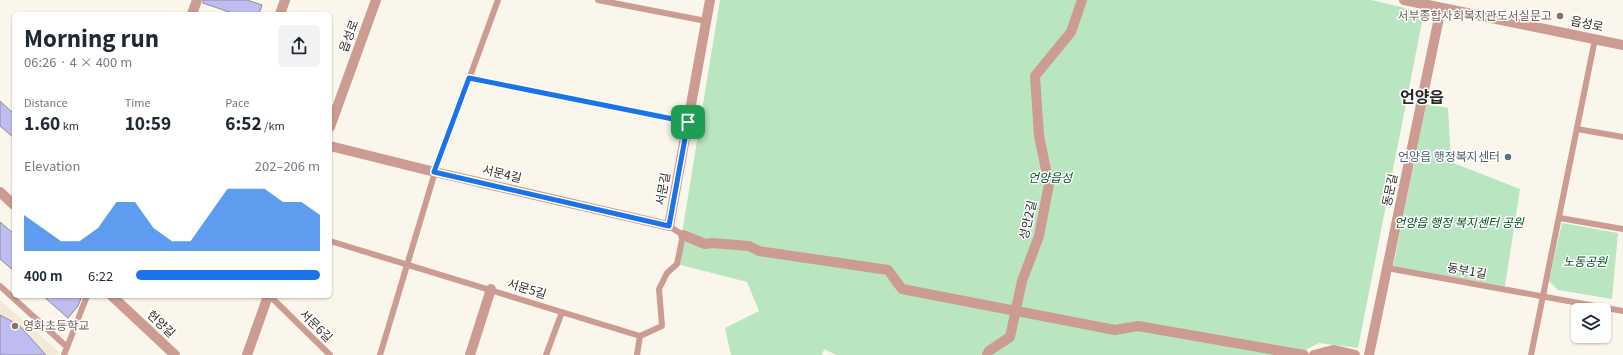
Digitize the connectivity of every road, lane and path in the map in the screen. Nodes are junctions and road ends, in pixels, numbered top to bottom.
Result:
1 (197, 0) edge
2 (285, 0) edge
3 (376, 0) edge
4 (498, 0) edge
5 (598, 0) edge
6 (710, 0) edge
7 (1082, 0) edge
8 (1404, 0) edge
9 (1442, 4) edge
10 (193, 12) edge
11 (281, 12) edge
12 (706, 21) junction
13 (1595, 39) junction
14 (1623, 45) edge
15 (469, 78) junction
16 (332, 121) edge
17 (688, 122) junction
18 (1577, 129) junction
19 (1623, 137) edge
20 (332, 146) edge
21 (434, 172) junction
22 (0, 192) edge
23 (12, 203) edge
24 (1560, 218) junction
25 (669, 226) junction
26 (1623, 229) edge
27 (683, 235) junction
28 (332, 242) edge
29 (407, 263) junction
30 (1387, 268) junction
31 (0, 286) edge
32 (491, 289) junction
33 (1543, 296) junction
34 (12, 297) edge
35 (13, 298) edge
36 (87, 298) edge
37 (114, 298) edge
38 (268, 298) edge
39 (271, 298) edge
40 (1623, 310) edge
41 (1016, 311) junction
42 (562, 312) junction
43 (640, 336) junction
44 (67, 347) junction
45 (64, 355) edge
46 (175, 355) edge
47 (247, 355) edge
48 (330, 355) edge
49 (380, 355) edge
50 (470, 355) edge
51 (546, 355) edge
52 (637, 355) edge
53 (987, 355) edge
54 (1304, 355) edge
55 (1314, 355) edge
56 (1355, 355) edge
57 (1369, 355) edge
58 (1531, 355) edge

1 - 10 street
2 - 11 street
3 - 16 street, 읍성로
4 - 15 lane
5 - 12 lane
6 - 12 street, 서문길
7 - 41 street, 성안2길
8 - 9 street, 읍성로
9 - 13 street, 읍성로
9 - 30 street, 동문길
12 - 17 street, 서문길
13 - 14 street, 읍성로
13 - 18 lane
15 - 17 lane
15 - 21 lane
17 - 25 street, 서문길
18 - 19 lane
18 - 24 lane
20 - 21 street, 서문4길
21 - 25 street, 서문4길
21 - 29 lane
22 - 23 street
24 - 26 lane
24 - 33 lane
25 - 27 lane
27 - 41 street
27 - 43 lane
28 - 29 lane, 서문5길
29 - 32 lane, 서문5길
29 - 49 lane
30 - 33 lane, 동부1길
30 - 57 street, 동문길
31 - 34 lane
32 - 42 lane, 서문5길
32 - 50 street
33 - 40 lane, 동부1길
33 - 58 lane
35 - 44 lane
36 - 44 lane
37 - 46 street, 헌양길
38 - 47 street
39 - 48 lane, 서문6길
41 - 53 street, 성안2길
41 - 54 street
42 - 43 lane, 서문5길
42 - 51 lane
43 - 52 lane
44 - 45 lane
55 - 56 street

